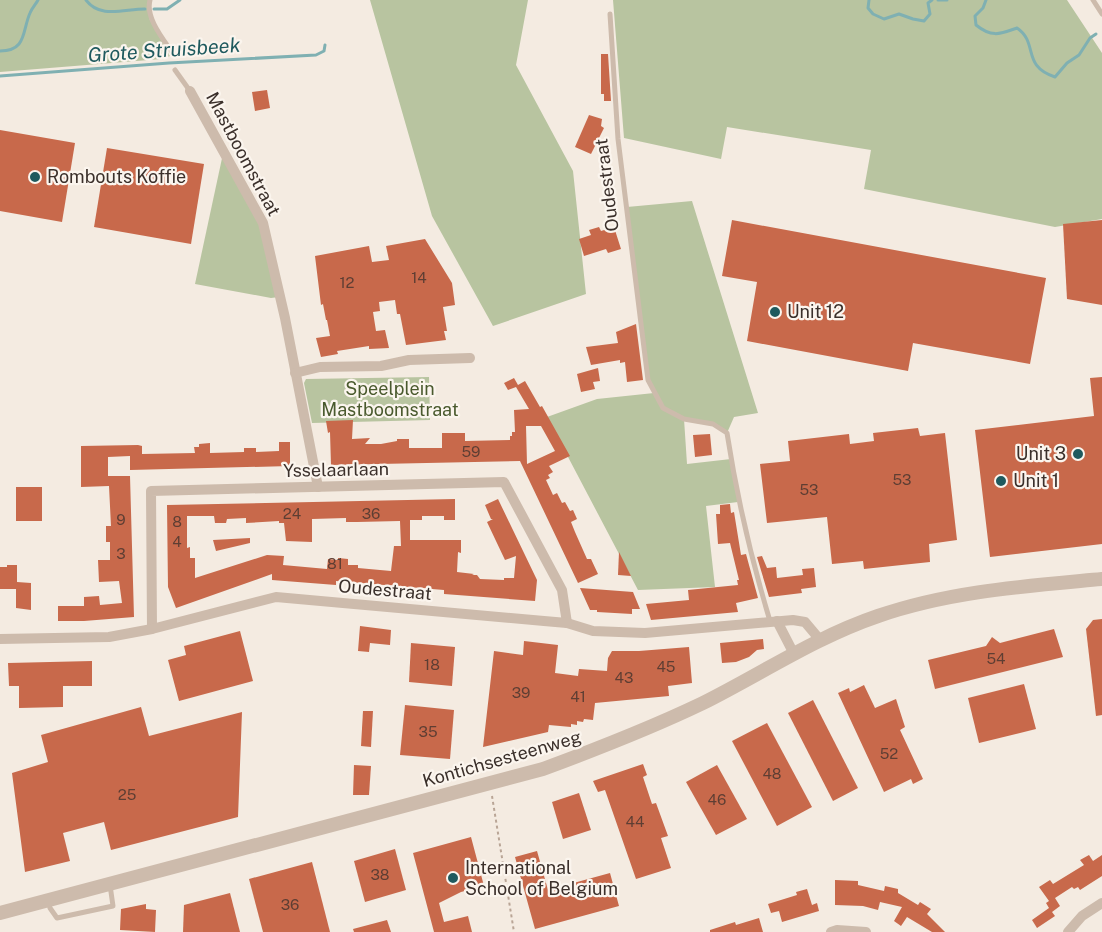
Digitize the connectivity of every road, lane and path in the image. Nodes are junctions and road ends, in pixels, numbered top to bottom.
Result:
1 (150, 0) edge
2 (1093, 0) edge
3 (610, 14) dead end
4 (1102, 14) edge
5 (174, 55) dead end
6 (175, 70) dead end
7 (190, 91) joint
8 (470, 358) dead end
9 (295, 373) junction
10 (318, 487) junction
11 (1102, 579) edge
12 (773, 621) junction
13 (567, 623) junction
14 (152, 629) junction
15 (0, 639) edge
16 (821, 641) junction
17 (794, 654) junction
18 (488, 783) junction
19 (109, 884) junction
20 (48, 900) junction
21 (1102, 903) edge
22 (0, 913) edge
23 (514, 932) edge
24 (831, 932) edge
25 (866, 932) edge
26 (1068, 932) edge

1 - 5 lane
2 - 4 lane
3 - 12 lane, Oudestraat
6 - 7 lane
7 - 9 street, Mastboomstraat
8 - 9 street
9 - 10 street, Mastboomstraat
10 - 13 street, Ysselaarlaan
10 - 14 street, Ysselaarlaan
11 - 16 street, Kontichsesteenweg
12 - 13 street, Oudestraat
12 - 16 street, Oudestraat
12 - 17 street, Oudestraat
13 - 14 street, Oudestraat
14 - 15 street, Oudestraat
16 - 17 street, Kontichsesteenweg
17 - 18 street, Kontichsesteenweg
18 - 19 street, Kontichsesteenweg
18 - 23 path
19 - 20 street, Kontichsesteenweg
19 - 20 lane
20 - 22 street, Kontichsesteenweg
21 - 26 street
24 - 25 street

